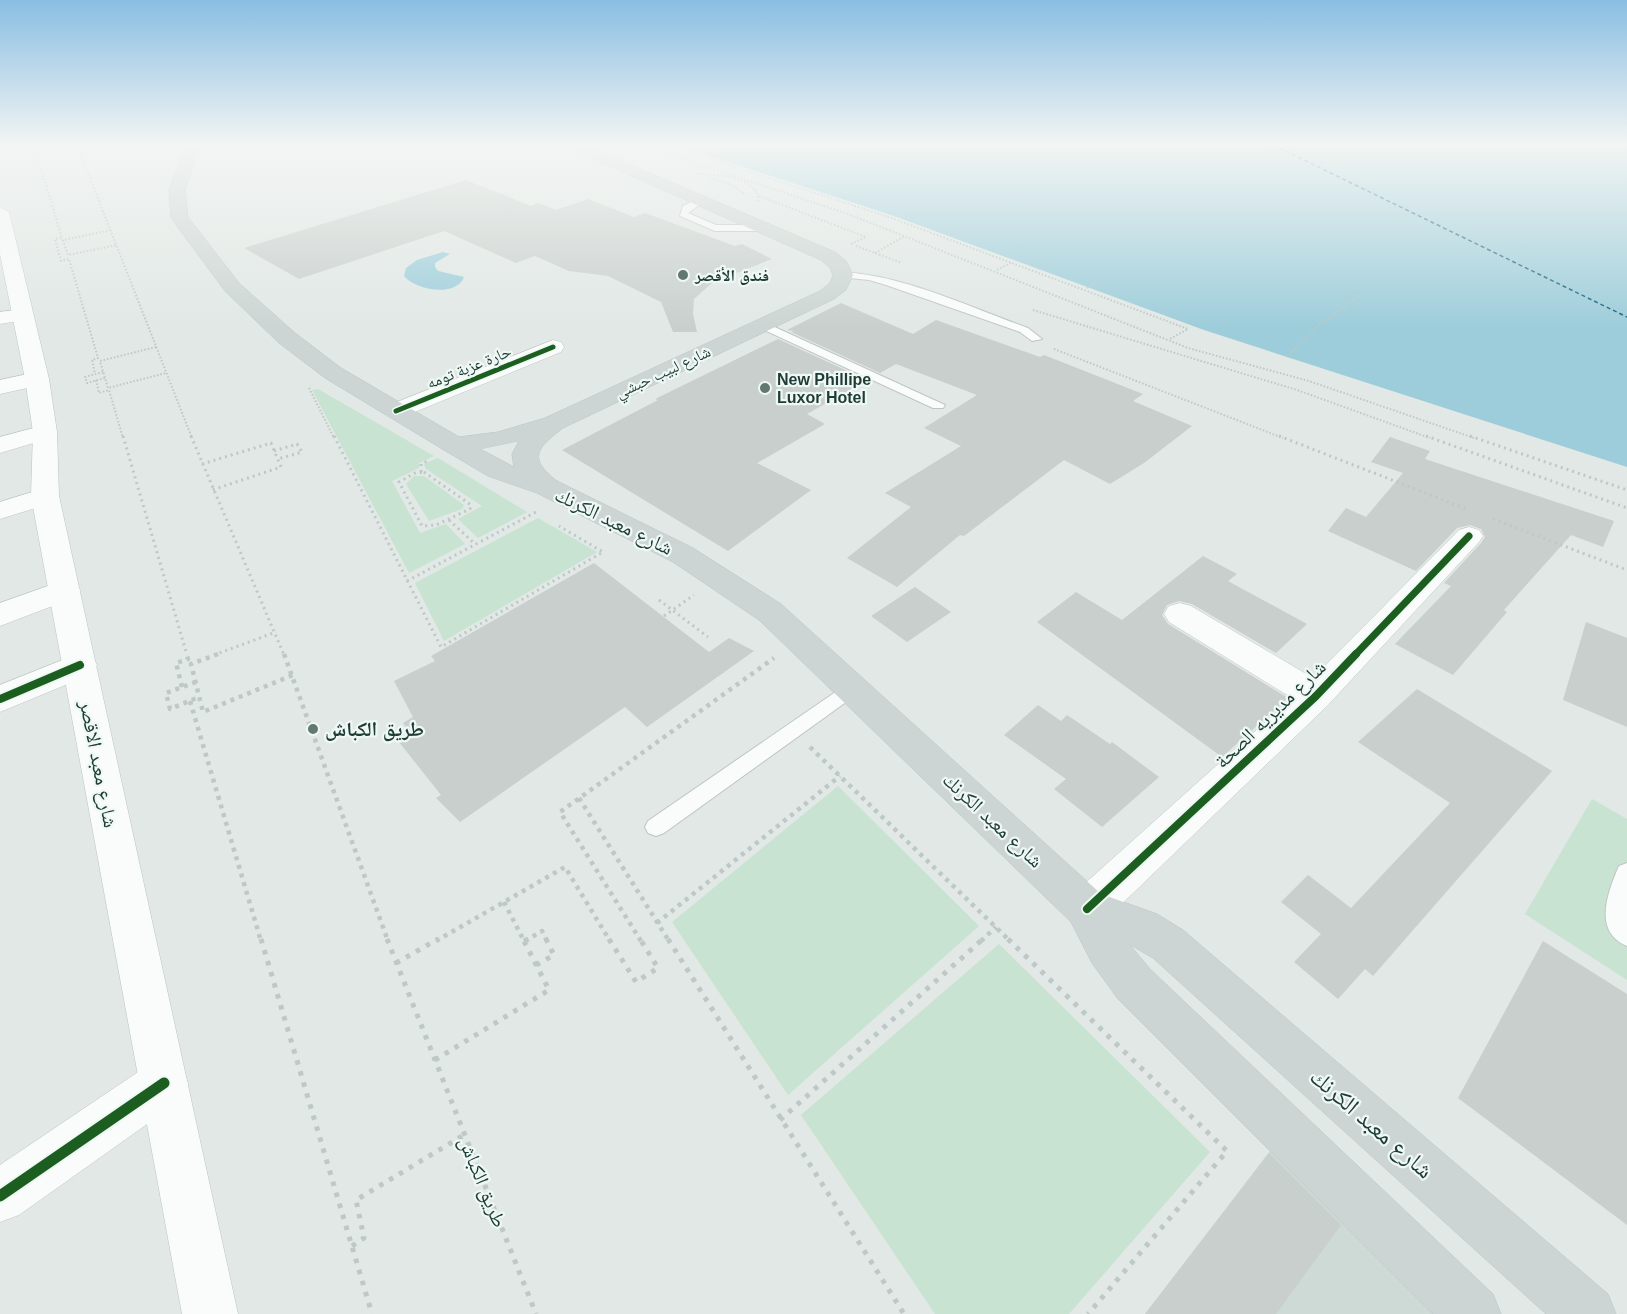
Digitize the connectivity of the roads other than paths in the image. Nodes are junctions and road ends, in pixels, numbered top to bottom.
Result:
1 (177, 206) edge
2 (714, 206) edge
3 (2, 227) edge
4 (7, 275) edge
5 (843, 275) junction
6 (12, 317) edge
7 (764, 326) junction
8 (1036, 339) road end
9 (553, 347) dead end
10 (37, 379) junction
11 (0, 387) edge
12 (938, 405) dead end
13 (396, 411) junction
14 (554, 423) junction
15 (45, 432) junction
16 (0, 445) edge
17 (453, 445) junction
18 (45, 496) junction
19 (545, 507) junction
20 (0, 511) edge
21 (1477, 521) road end
22 (65, 590) junction
23 (1180, 614) dead end
24 (0, 615) edge
25 (80, 665) junction
26 (853, 687) junction
27 (1316, 696) junction
28 (0, 699) edge
29 (656, 827) dead end
30 (1627, 873) edge
31 (1087, 909) junction
32 (1627, 935) edge
33 (164, 1083) junction
34 (0, 1196) edge
35 (210, 1314) edge
36 (1473, 1314) edge
37 (1588, 1314) edge

1 - 13 main road, شارع معبد الكرنك
2 - 5 main road
3 - 4 main road, شارع معبد الاقصر
4 - 6 main road, شارع معبد الاقصر
5 - 7 main road, شارع لبيب حبشي
5 - 8 lane
6 - 10 main road, شارع معبد الاقصر
7 - 12 lane
7 - 14 main road, شارع لبيب حبشي
9 - 13 main road, حارة عزبة تومه
10 - 11 main road
10 - 15 main road, شارع معبد الاقصر
13 - 17 main road, شارع معبد الكرنك
14 - 17 main road
14 - 19 main road, شارع لبيب حبشي
15 - 16 main road
15 - 18 main road, شارع معبد الاقصر
17 - 19 main road, شارع معبد الكرنك
18 - 20 main road
18 - 22 main road, شارع معبد الاقصر
19 - 26 main road, شارع معبد الكرنك
21 - 27 main road, شارع مديريه الصحة
22 - 24 main road
22 - 25 main road, شارع معبد الاقصر
23 - 27 main road
25 - 28 main road
25 - 33 main road, شارع معبد الاقصر
26 - 29 lane
26 - 31 main road, شارع معبد الكرنك
27 - 31 main road, شارع مديريه الصحة
30 - 32 lane
31 - 36 main road, شارع معبد الكرنك
31 - 37 main road, شارع معبد الكرنك
33 - 34 main road
33 - 35 main road, شارع معبد الاقصر

